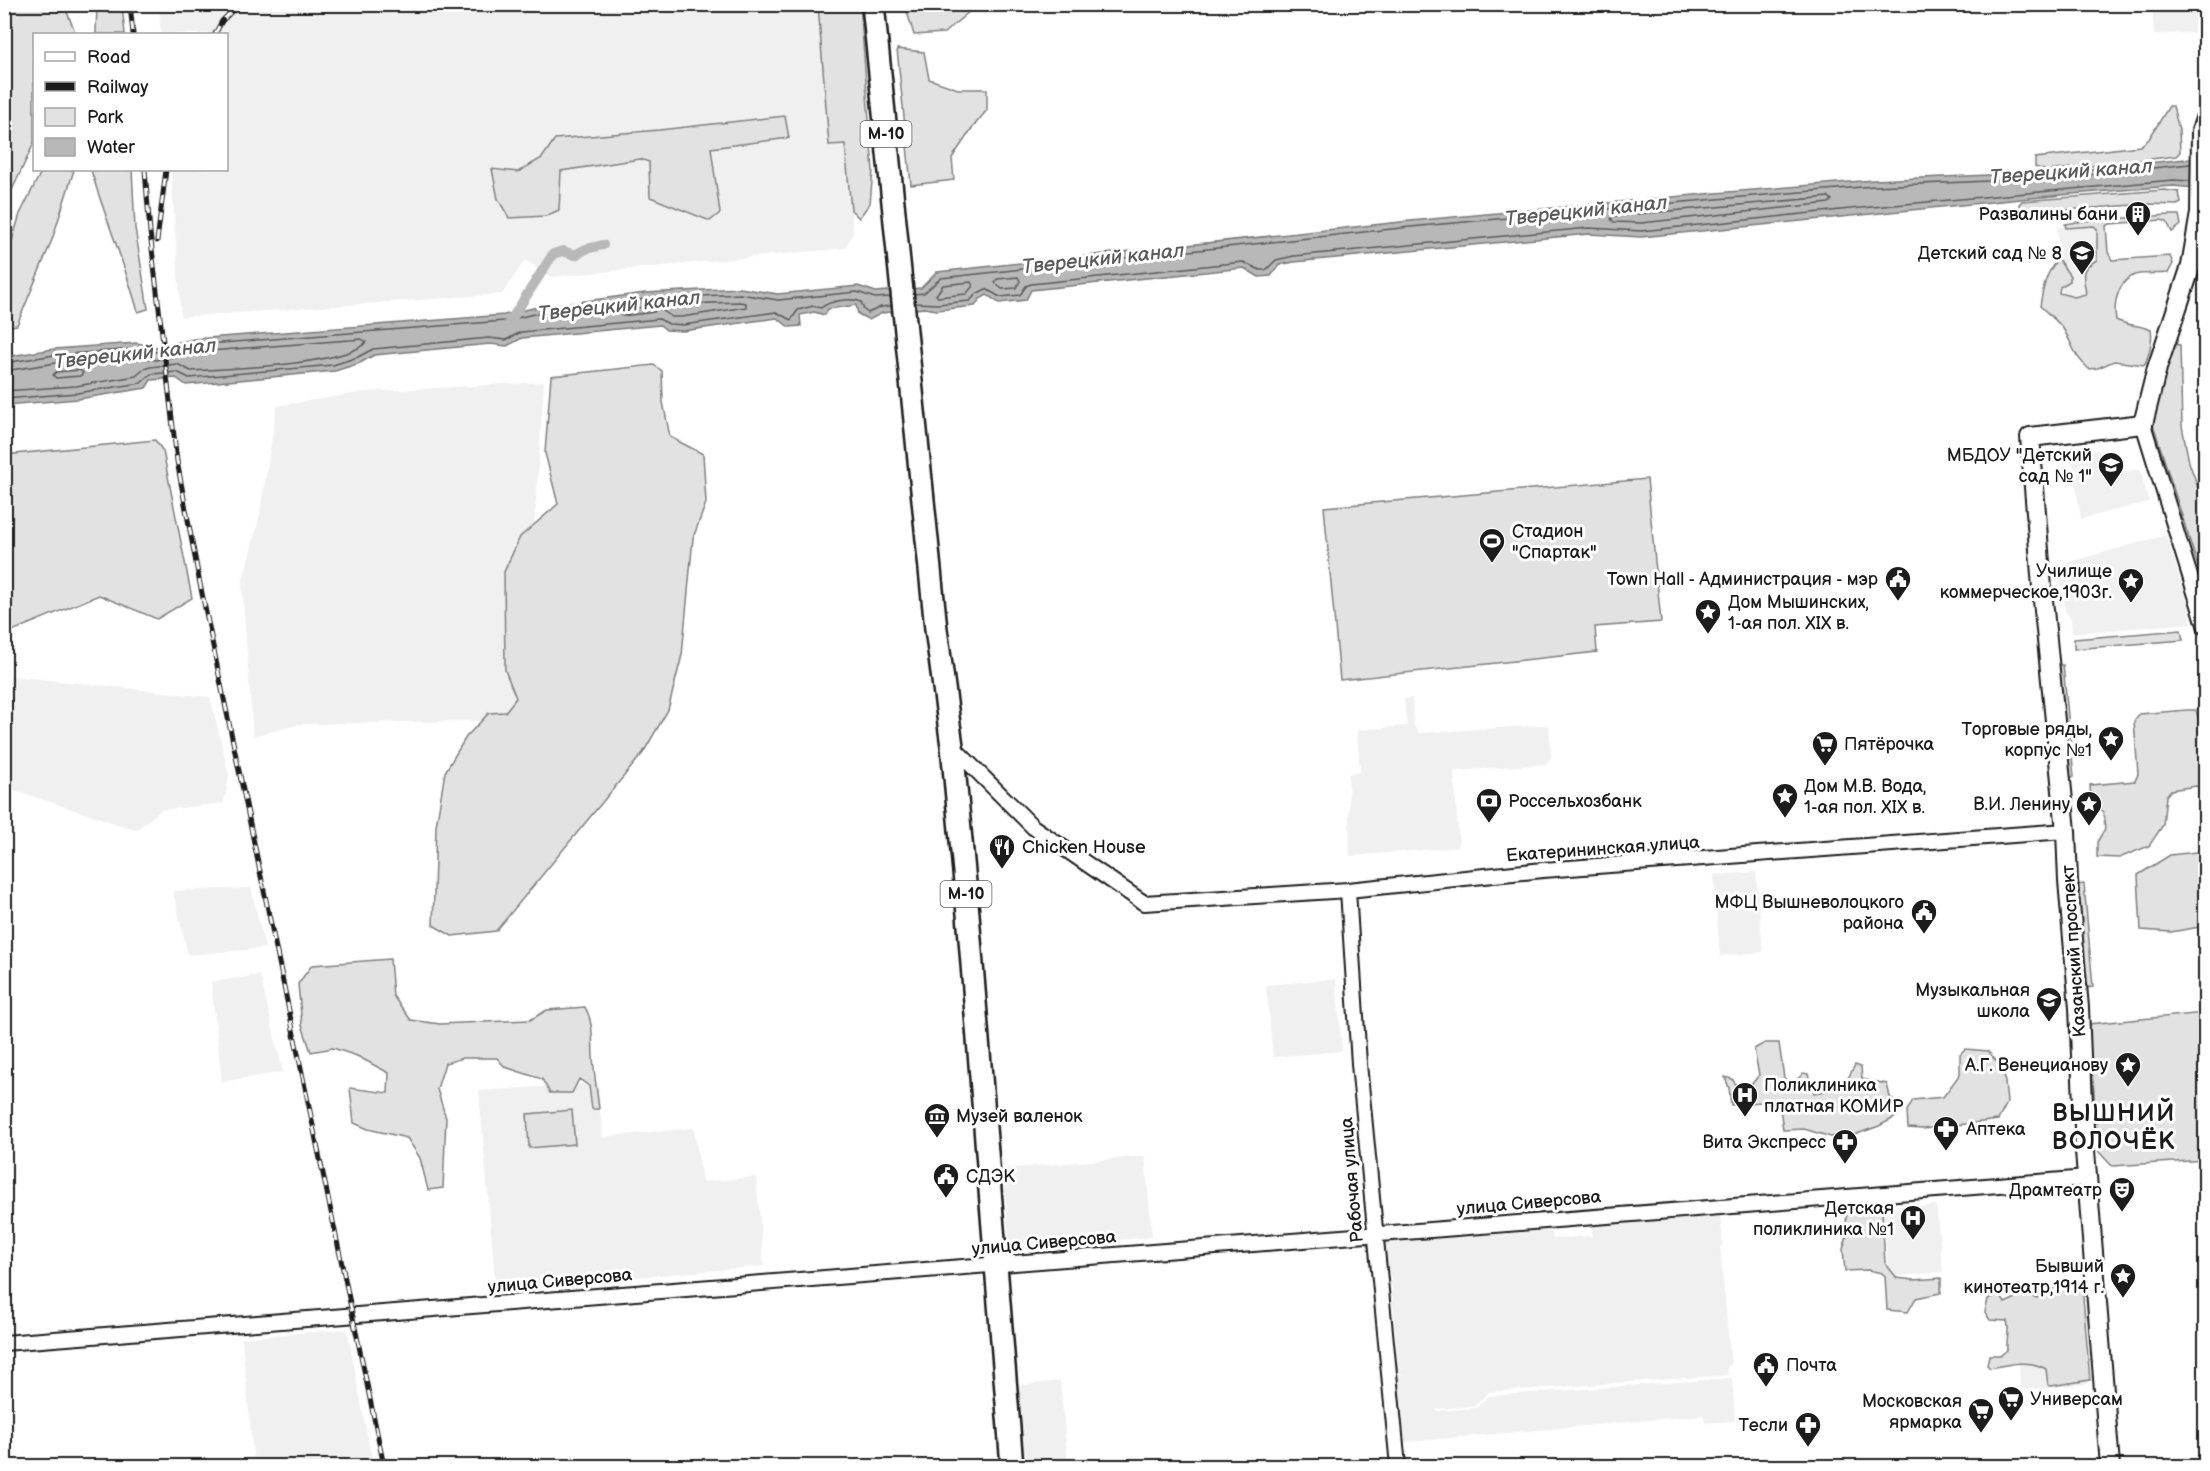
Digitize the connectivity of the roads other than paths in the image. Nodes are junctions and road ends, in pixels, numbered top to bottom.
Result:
1 (873, 4) edge
2 (2205, 116) edge
3 (2143, 424) junction
4 (2205, 628) edge
5 (952, 746) junction
6 (2066, 831) junction
7 (1348, 890) junction
8 (2087, 1178) junction
9 (1375, 1234) junction
10 (996, 1265) junction
11 (4, 1343) edge
12 (1012, 1467) edge
13 (1398, 1467) edge
14 (2110, 1467) edge

1 - 5 highway, М-10
2 - 3 main road
3 - 4 street
3 - 6 main road, Казанский проспект
5 - 7 street, Екатерининская улица
5 - 10 highway, М-10
6 - 7 street, Екатерининская улица
6 - 8 main road, Казанский проспект
7 - 9 street, Рабочая улица
8 - 9 street, улица Сиверсова
8 - 14 main road, Казанский проспект
9 - 10 street, улица Сиверсова
9 - 13 street, Рабочая улица
10 - 11 street, улица Сиверсова
10 - 12 highway, М-10

